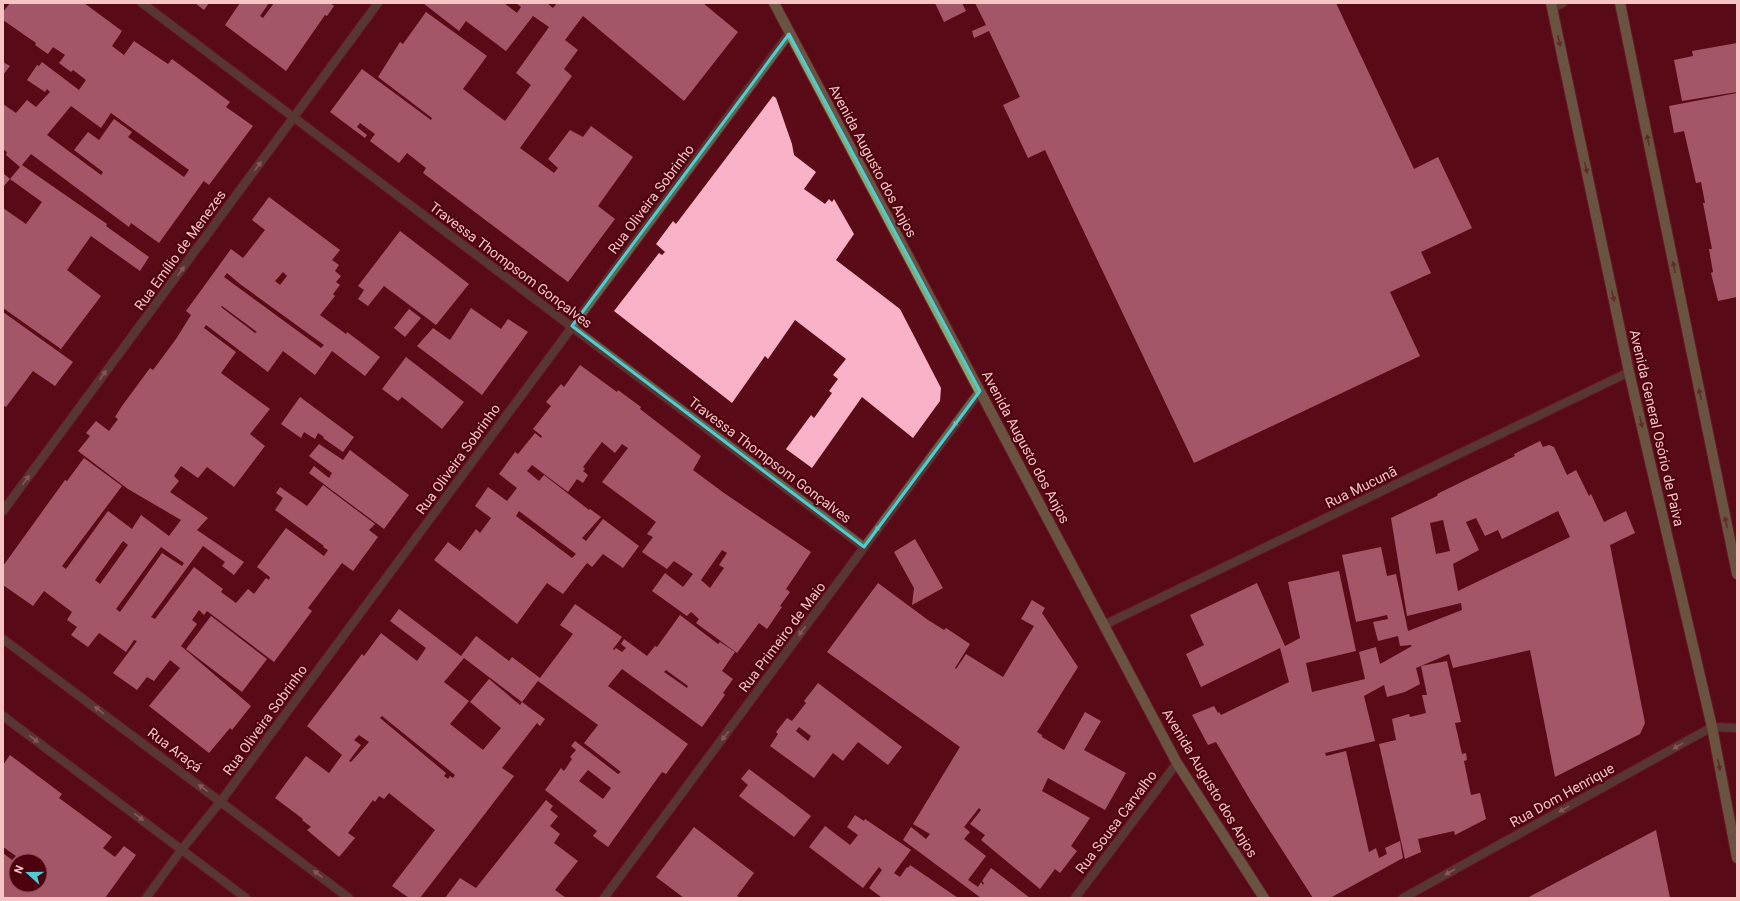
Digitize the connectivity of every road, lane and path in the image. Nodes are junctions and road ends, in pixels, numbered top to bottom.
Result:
1 (142, 3) edge
2 (378, 3) edge
3 (774, 3) edge
4 (1563, 3) edge
5 (1620, 3) edge
6 (1551, 5) edge
7 (789, 34) junction
8 (293, 118) junction
9 (572, 326) junction
10 (1629, 372) junction
11 (980, 391) junction
12 (3, 511) edge
13 (864, 547) junction
14 (1737, 574) edge
15 (1104, 625) junction
16 (3, 639) edge
17 (3, 716) edge
18 (1712, 727) junction
19 (1737, 728) edge
20 (1177, 762) junction
21 (221, 801) junction
22 (182, 849) junction
23 (1737, 858) edge
24 (146, 898) edge
25 (246, 898) edge
26 (349, 898) edge
27 (604, 898) edge
28 (1075, 898) edge
29 (1264, 898) edge
30 (1403, 898) edge

1 - 8 street, Travessa Thompsom Gonçalves
2 - 8 street, Rua Emílio de Menezes
3 - 7 main road, Avenida Augusto dos Anjos
4 - 6 street
14 -> 5 main road
6 -> 10 main road, Avenida General Osório de Paiva
7 - 9 street, Rua Oliveira Sobrinho
7 - 11 main road, Avenida Augusto dos Anjos
8 - 9 street, Travessa Thompsom Gonçalves
12 -> 8 street, Rua Emílio de Menezes
9 - 13 street, Travessa Thompsom Gonçalves
9 - 21 street, Rua Oliveira Sobrinho
10 - 15 street, Rua Mucunã
10 -> 18 main road, Avenida General Osório de Paiva
11 -> 13 street, Rua Primeiro de Maio
11 - 15 main road, Avenida Augusto dos Anjos
13 -> 27 street, Rua Primeiro de Maio
15 - 20 main road, Avenida Augusto dos Anjos
21 -> 16 street, Rua Araçá
17 -> 22 street
18 - 19 street
18 -> 23 main road, Avenida General Osório de Paiva
18 -> 30 street, Rua Dom Henrique
20 - 28 street, Rua Sousa Carvalho
20 - 29 main road, Avenida Augusto dos Anjos
21 - 22 street, Rua Oliveira Sobrinho
26 -> 21 street, Rua Araçá
22 - 24 street, Rua Oliveira Sobrinho
22 - 25 street

